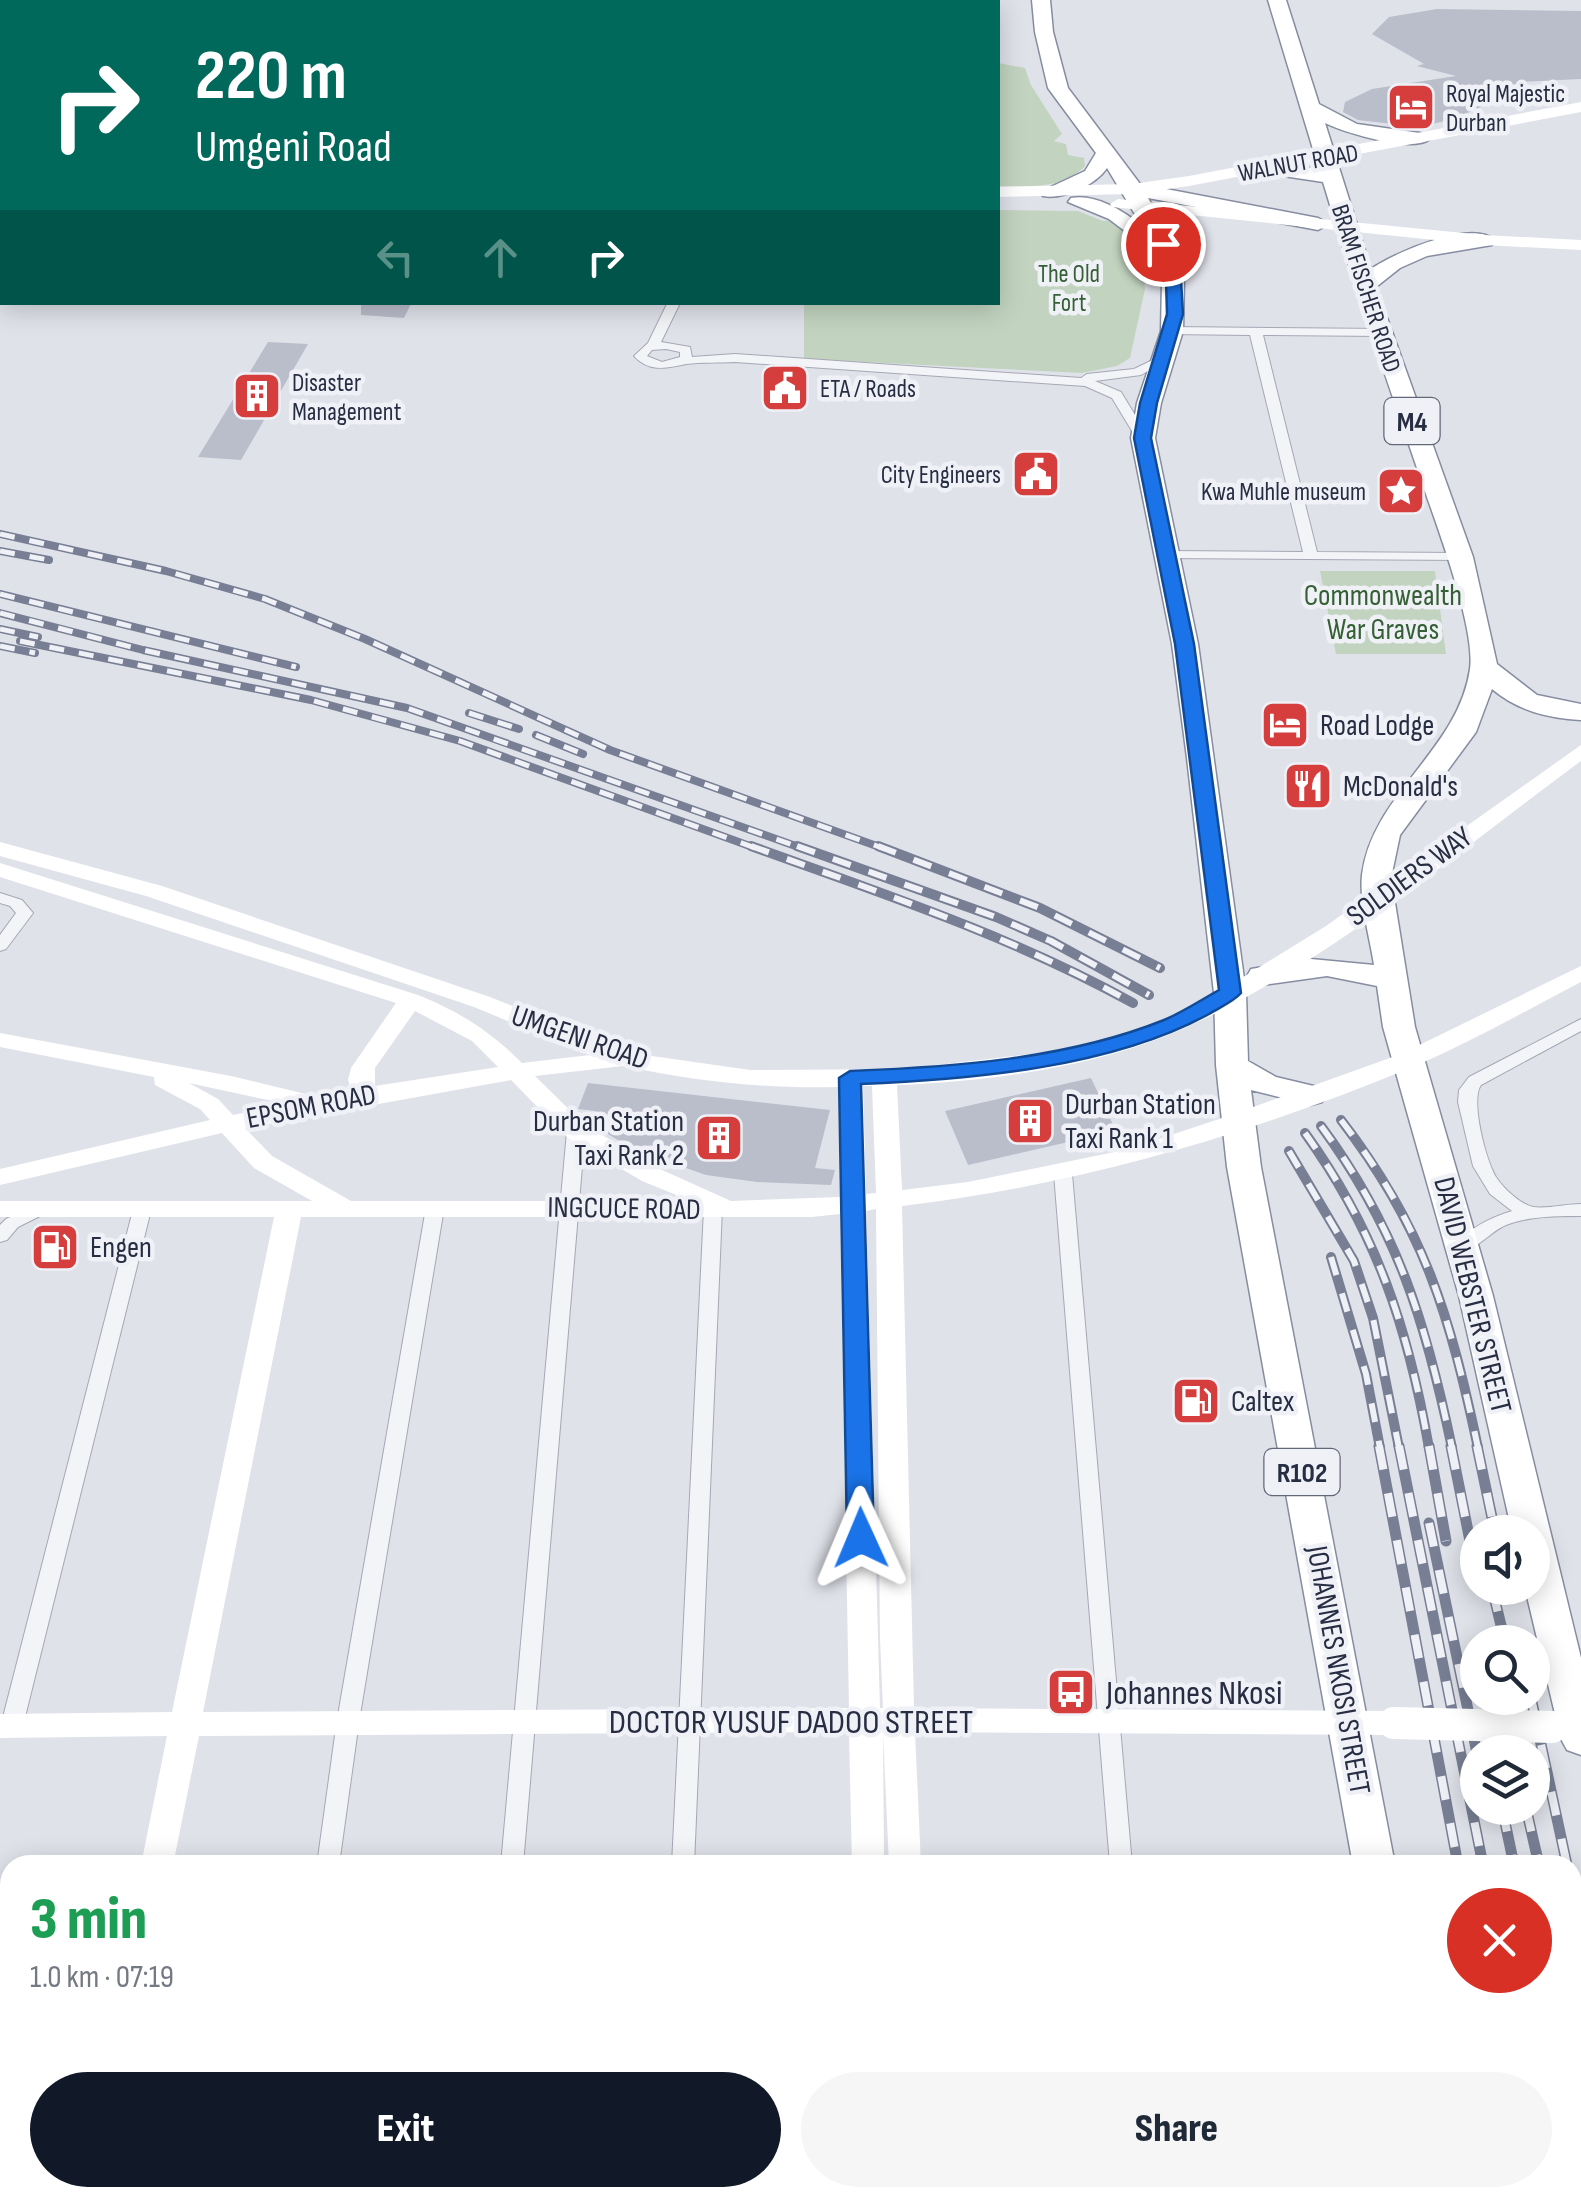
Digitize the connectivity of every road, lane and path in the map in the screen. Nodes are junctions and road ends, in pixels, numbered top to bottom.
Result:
1 (1277, 0) edge
2 (1032, 2) edge
3 (1308, 106) junction
4 (1581, 107) edge
5 (1420, 139) junction
6 (1106, 156) junction
7 (1329, 167) junction
8 (1270, 168) joint
9 (1000, 192) edge
10 (1050, 192) junction
11 (1136, 196) junction
12 (1000, 202) edge
13 (1078, 202) junction
14 (1318, 224) joint
15 (1346, 227) junction
16 (1484, 240) junction
17 (1581, 246) edge
18 (1168, 256) junction
19 (1365, 286) junction
20 (673, 305) edge
21 (674, 305) edge
22 (1172, 331) junction
23 (1383, 332) junction
24 (1256, 333) junction
25 (653, 346) junction
26 (682, 353) junction
27 (1163, 360) junction
28 (1072, 379) junction
29 (1143, 438) junction
30 (1168, 555) junction
31 (1310, 556) junction
32 (1460, 557) junction
33 (1484, 666) junction
34 (1581, 712) edge
35 (1581, 750) edge
36 (0, 849) edge
37 (0, 870) edge
38 (134, 885) junction
39 (0, 898) edge
40 (1378, 901) junction
41 (110, 903) junction
42 (0, 946) edge
43 (1581, 974) edge
44 (1262, 976) junction
45 (1390, 981) junction
46 (1230, 993) junction
47 (410, 1000) junction
48 (1581, 1024) edge
49 (0, 1040) edge
50 (1410, 1059) junction
51 (626, 1060) junction
52 (1232, 1065) junction
53 (125, 1066) junction
54 (516, 1071) junction
55 (884, 1077) junction
56 (850, 1078) junction
57 (366, 1094) junction
58 (1311, 1096) junction
59 (318, 1104) junction
60 (1237, 1122) junction
61 (226, 1123) junction
62 (576, 1131) junction
63 (1063, 1174) junction
64 (0, 1177) edge
65 (889, 1201) junction
66 (855, 1205) junction
67 (568, 1207) junction
68 (436, 1208) junction
69 (0, 1209) edge
70 (40, 1209) junction
71 (345, 1209) junction
72 (726, 1209) junction
73 (142, 1210) junction
74 (289, 1210) junction
75 (1525, 1210) junction
76 (1581, 1210) edge
77 (0, 1236) edge
78 (1463, 1246) junction
79 (858, 1368) junction
80 (889, 1368) junction
81 (892, 1510) junction
82 (860, 1511) junction
83 (1527, 1515) edge
84 (1547, 1605) edge
85 (692, 1719) junction
86 (524, 1720) junction
87 (866, 1720) junction
88 (899, 1720) junction
89 (186, 1721) junction
90 (348, 1721) junction
91 (1110, 1722) junction
92 (1350, 1722) junction
93 (6, 1725) edge
94 (1573, 1731) edge
95 (159, 1855) edge
96 (329, 1855) edge
97 (513, 1855) edge
98 (685, 1855) edge
99 (868, 1855) edge
100 (904, 1855) edge
101 (1120, 1855) edge
102 (1372, 1855) edge

1 - 3 highway, BRAM FISCHER ROAD / M4
2 - 6 highway
3 - 5 highway
3 - 7 highway, BRAM FISCHER ROAD / M4
4 - 5 main road, WALNUT ROAD
5 - 7 main road, WALNUT ROAD
6 - 10 highway
6 - 11 highway
7 - 8 highway
7 - 15 highway, BRAM FISCHER ROAD / M4
8 - 11 main road, WALNUT ROAD
9 - 10 main road
10 - 11 main road
11 - 13 main road
11 - 14 highway
11 - 18 highway
12 - 13 main road
13 - 18 highway
14 - 15 main road
15 - 16 main road
15 - 19 highway, BRAM FISCHER ROAD / M4
16 - 17 main road
16 - 19 highway
18 - 22 highway
19 - 23 highway, BRAM FISCHER ROAD / M4
20 - 25 street
21 - 26 street
22 - 24 street
22 - 27 highway
23 - 24 street
23 - 32 highway, BRAM FISCHER ROAD / M4
24 - 31 street
25 - 26 street
25 - 26 street
26 - 28 street
27 - 28 street
27 - 29 highway
28 - 29 street
29 - 30 highway
30 - 31 street
30 - 46 highway
31 - 32 street
32 - 33 highway, BRAM FISCHER ROAD / M4
33 - 34 highway
33 - 40 highway, BRAM FISCHER ROAD / M4
35 - 40 main road, SOLDIERS WAY
36 - 38 main road, UMGENI ROAD
37 - 41 main road, UMGENI ROAD
38 - 41 main road
38 - 51 main road, UMGENI ROAD
39 - 42 street
40 - 44 main road, SOLDIERS WAY
40 - 45 highway, BRAM FISCHER ROAD
41 - 47 main road, UMGENI ROAD
43 - 50 main road
44 - 45 highway
44 - 46 main road, SOLDIERS WAY
45 - 50 highway
46 - 52 highway, R102
46 - 55 main road, UMGENI ROAD
47 - 54 main road, UMGENI ROAD
47 - 57 main road
48 - 75 street
49 - 53 main road
50 - 58 main road
50 - 78 highway, DAVID WEBSTER STREET
51 - 54 main road, EPSOM ROAD
51 - 56 main road, UMGENI ROAD
52 - 58 highway
52 - 60 highway, R102
53 - 59 main road
53 - 61 main road
54 - 57 main road, EPSOM ROAD
54 - 62 main road, UMGENI ROAD
55 - 56 main road, UMGENI ROAD
55 - 65 main road
56 - 66 main road
57 - 59 main road, EPSOM ROAD
58 - 60 main road, INGCUCE ROAD
59 - 61 main road, EPSOM ROAD
60 - 63 main road, INGCUCE ROAD
60 - 92 highway, JOHANNES NKOSI STREET / R102
61 - 64 main road, EPSOM ROAD
61 - 71 main road
62 - 67 street
62 - 72 main road, UMGENI ROAD
63 - 65 main road, INGCUCE ROAD
63 - 91 street
65 - 66 main road, INGCUCE ROAD
65 - 80 main road
66 - 72 main road, INGCUCE ROAD
66 - 79 main road
67 - 68 main road, INGCUCE ROAD
67 - 72 main road, INGCUCE ROAD
67 - 86 street
68 - 71 main road, INGCUCE ROAD
68 - 90 street
69 - 70 main road, INGCUCE ROAD
70 - 73 main road, INGCUCE ROAD
70 - 77 street
71 - 74 main road, INGCUCE ROAD
72 - 85 street
73 - 74 main road, INGCUCE ROAD
73 - 93 street
74 - 89 main road
75 - 76 street
75 - 78 street
78 - 83 highway, DAVID WEBSTER STREET
79 - 80 main road
79 - 82 main road
80 - 81 main road
81 - 82 main road
81 - 88 main road
82 - 87 main road
84 - 94 highway, DAVID WEBSTER STREET
85 - 86 main road, DOCTOR YUSUF DADOO STREET
85 - 87 main road, DOCTOR YUSUF DADOO STREET
85 - 98 street
86 - 90 main road, DOCTOR YUSUF DADOO STREET
86 - 97 street
87 - 88 main road, DOCTOR YUSUF DADOO STREET
87 - 99 main road
88 - 91 main road, DOCTOR YUSUF DADOO STREET
88 - 100 main road
89 - 90 main road, DOCTOR YUSUF DADOO STREET
89 - 93 main road, DOCTOR YUSUF DADOO STREET
89 - 95 main road
90 - 96 street
91 - 92 main road, DOCTOR YUSUF DADOO STREET
91 - 101 street
92 - 94 main road, DOCTOR YUSUF DADOO STREET, bridge
92 - 102 highway, JOHANNES NKOSI STREET / R102

